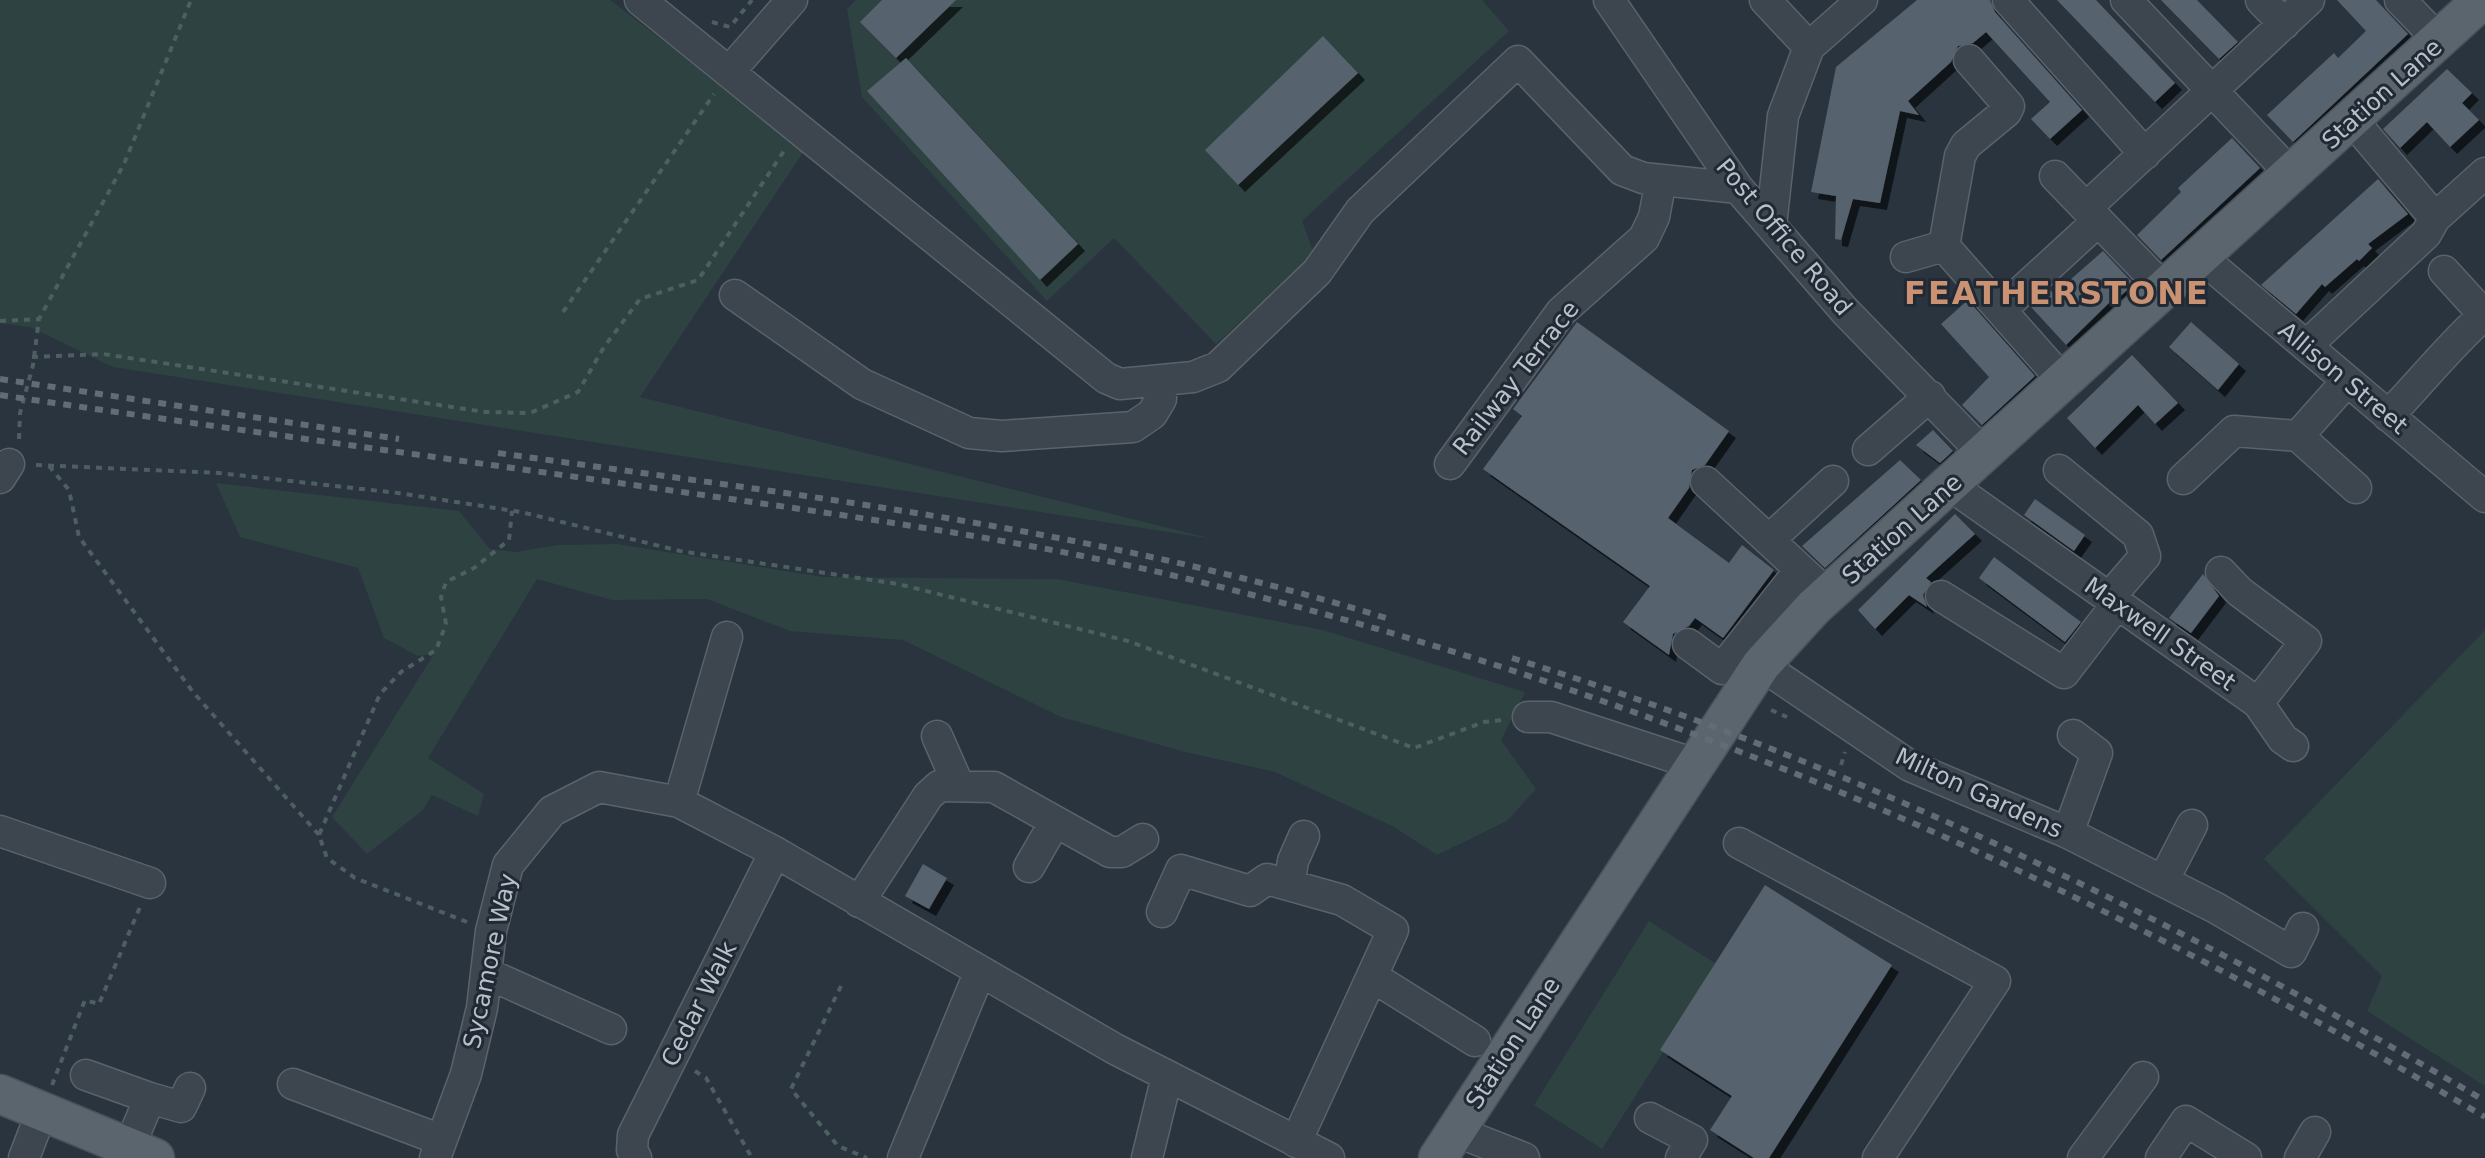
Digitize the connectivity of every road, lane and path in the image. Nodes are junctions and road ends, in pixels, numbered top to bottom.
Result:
1 (191, 0) edge
2 (640, 0) edge
3 (792, 0) edge
4 (1609, 0) edge
5 (1765, 0) edge
6 (1862, 0) edge
7 (2008, 0) edge
8 (2126, 0) edge
9 (2261, 0) edge
10 (2309, 0) edge
11 (2400, 0) edge
12 (2482, 0) edge
13 (2284, 24) junction
14 (2440, 41) junction
15 (1809, 47) junction
16 (1969, 60) dead end
17 (729, 72) junction
18 (2212, 91) junction
19 (2353, 121) junction
20 (799, 129) junction
21 (2145, 154) junction
22 (2485, 173) edge
23 (2292, 175) junction
24 (2055, 176) dead end
25 (1661, 180) junction
26 (1738, 188) junction
27 (2092, 215) junction
28 (2435, 218) junction
29 (1771, 226) junction
30 (1944, 246) junction
31 (1906, 257) dead end
32 (2202, 258) junction
33 (2444, 271) dead end
34 (2166, 291) junction
35 (735, 295) dead end
36 (2001, 310) junction
37 (563, 312) dead end
38 (2485, 315) edge
39 (39, 319) junction
40 (0, 321) edge
41 (2306, 346) junction
42 (32, 357) junction
43 (1161, 380) junction
44 (2347, 381) junction
45 (2065, 383) junction
46 (1930, 396) junction
47 (2388, 416) junction
48 (2298, 436) junction
49 (1868, 450) dead end
50 (1984, 454) junction
51 (1450, 464) dead end
52 (49, 465) junction
53 (2059, 470) dead end
54 (5, 471) edge
55 (2183, 479) dead end
56 (1833, 481) dead end
57 (1706, 482) dead end
58 (1951, 486) junction
59 (2356, 488) dead end
60 (2485, 497) edge
61 (512, 511) junction
62 (1769, 540) junction
63 (1800, 570) junction
64 (2221, 572) dead end
65 (1828, 595) junction
66 (1941, 596) dead end
67 (2113, 601) junction
68 (727, 637) dead end
69 (1688, 644) dead end
70 (1761, 665) junction
71 (2258, 703) junction
72 (1528, 717) joint
73 (2073, 735) dead end
74 (937, 736) dead end
75 (2293, 746) dead end
76 (1695, 764) junction
77 (958, 784) junction
78 (679, 802) junction
79 (1055, 822) junction
80 (2192, 825) dead end
81 (0, 831) edge
82 (2068, 833) junction
83 (319, 835) junction
84 (1304, 836) dead end
85 (1143, 839) dead end
86 (1739, 843) dead end
87 (775, 852) junction
88 (1029, 867) dead end
89 (2163, 881) junction
90 (150, 883) joint
91 (1289, 885) junction
92 (859, 902) junction
93 (1162, 912) dead end
94 (2303, 928) dead end
95 (491, 931) junction
96 (980, 971) junction
97 (486, 973) junction
98 (1373, 977) junction
99 (841, 986) dead end
100 (611, 1029) dead end
101 (1475, 1041) dead end
102 (672, 1058) junction
103 (86, 1075) dead end
104 (1167, 1076) junction
105 (2143, 1077) dead end
106 (293, 1084) dead end
107 (190, 1088) dead end
108 (0, 1094) edge
109 (150, 1098) junction
110 (42, 1111) junction
111 (1650, 1118) dead end
112 (2315, 1132) dead end
113 (1296, 1142) junction
114 (1446, 1145) edge
115 (438, 1149) edge
116 (142, 1153) edge
117 (24, 1158) edge
118 (636, 1158) edge
119 (752, 1158) edge
120 (867, 1158) edge
121 (903, 1158) edge
122 (1147, 1158) edge
123 (1329, 1158) edge
124 (1524, 1158) edge
125 (1681, 1158) edge
126 (1878, 1158) edge
127 (2083, 1158) edge
128 (2161, 1158) edge
129 (2246, 1158) edge
130 (2300, 1158) edge

1 - 39 path
2 - 17 street
3 - 17 street
4 - 26 street, Post Office Road
5 - 15 street
6 - 15 street
7 - 21 street
8 - 18 street
9 - 13 street
10 - 13 street
11 - 14 street
12 - 14 main road, Station Lane
13 - 18 street
14 - 19 main road, Station Lane
15 - 29 street
16 - 30 street
17 - 20 street
17 - 37 path
18 - 21 street
18 - 23 street
19 - 23 main road, Station Lane
19 - 28 street
20 - 42 path
20 - 43 street
21 - 27 street
22 - 28 street
23 - 32 main road, Station Lane
24 - 27 street
25 - 26 street
25 - 43 street
25 - 51 street, Railway Terrace
26 - 29 street, Post Office Road
27 - 34 street
27 - 36 street
28 - 41 street
29 - 46 street, Post Office Road
30 - 31 street
30 - 36 street
32 - 34 main road, Station Lane
32 - 41 street, Allison Street
33 - 38 street
34 - 45 main road, Station Lane
35 - 43 street
36 - 45 street
38 - 47 street
39 - 40 path
39 - 42 path
41 - 44 street, Allison Street
42 - 54 path
44 - 47 street, Allison Street
44 - 48 street
45 - 50 main road, Station Lane
46 - 49 street
46 - 50 street, Post Office Road
47 - 60 street, Allison Street
48 - 55 street
48 - 59 street
50 - 58 main road, Station Lane
52 - 54 path
52 - 61 path
52 - 83 path
53 - 67 street
56 - 62 street
57 - 62 street
58 - 65 main road, Station Lane
58 - 67 street, Maxwell Street
61 - 72 path
61 - 83 path
62 - 63 street
63 - 65 street
63 - 69 street
64 - 71 street, Maxwell Street
65 - 70 main road, Station Lane
66 - 67 street
67 - 71 street, Maxwell Street
68 - 78 street
70 - 76 main road, Station Lane
70 - 82 street, Milton Gardens
71 - 75 street
72 - 76 street
73 - 82 street
74 - 77 street
76 - 114 main road, Station Lane
77 - 79 street
77 - 92 street
78 - 87 street
78 - 95 street, Sycamore Way
79 - 85 street
79 - 88 street
80 - 89 street
81 - 90 street
82 - 89 street, Milton Gardens
83 - 95 path
84 - 91 street
86 - 126 street
87 - 92 street
87 - 102 street, Cedar Walk
89 - 94 street, Milton Gardens
90 - 110 path
91 - 93 street
91 - 98 street
92 - 96 street
95 - 97 street, Sycamore Way
96 - 104 street
96 - 121 street
97 - 100 street
97 - 115 street, Sycamore Way
98 - 101 street
98 - 113 street
99 - 120 path
102 - 118 street, Cedar Walk
102 - 119 path
103 - 109 street
104 - 113 street
104 - 122 street
105 - 127 street
106 - 115 street
107 - 109 street
108 - 110 main road
109 - 116 street
110 - 116 main road
110 - 117 street
111 - 125 street
112 - 130 street
113 - 123 street
114 - 124 street
128 - 129 street

